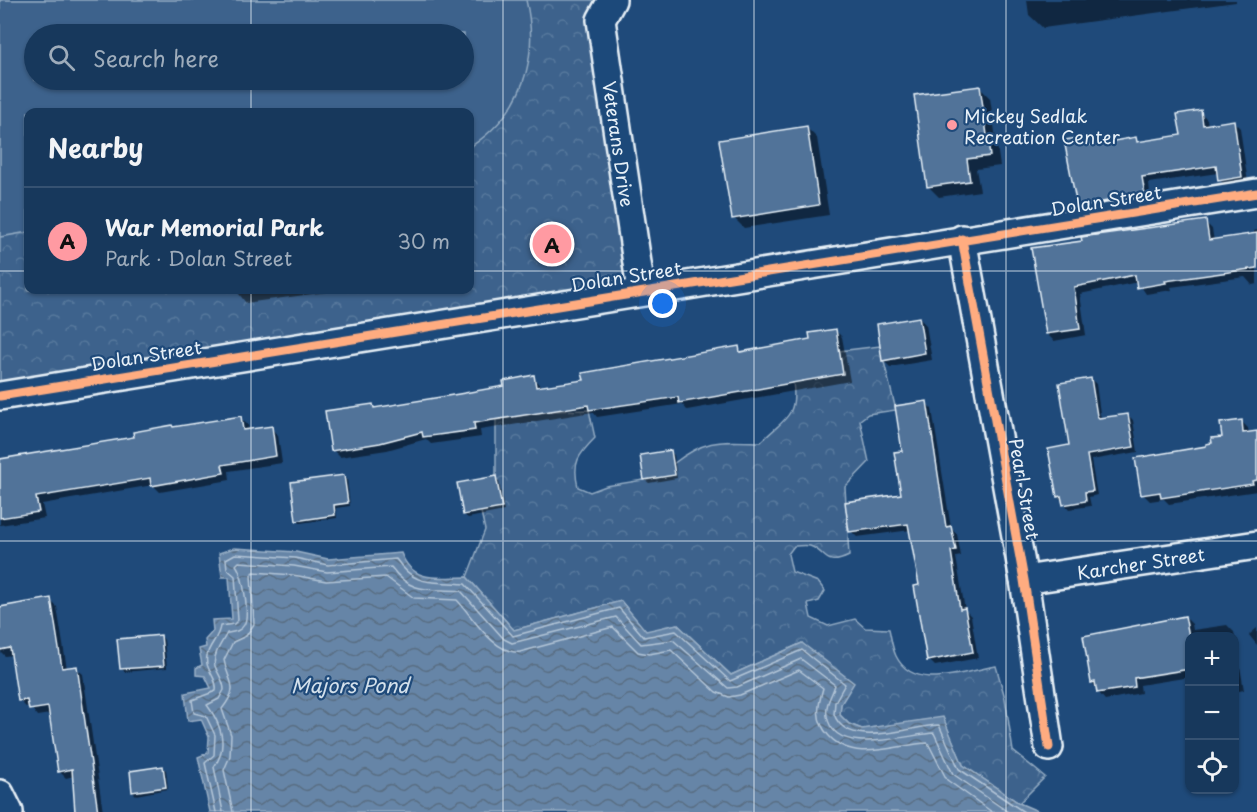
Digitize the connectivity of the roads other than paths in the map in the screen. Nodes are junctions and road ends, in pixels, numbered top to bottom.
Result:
1 (612, 0) edge
2 (1257, 193) edge
3 (962, 239) junction
4 (641, 290) junction
5 (0, 396) edge
6 (1257, 545) edge
7 (1024, 580) junction
8 (1049, 747) dead end
9 (0, 794) edge
10 (9, 812) edge

1 - 4 street, Veterans Drive
2 - 3 street, Dolan Street
3 - 4 street, Dolan Street
3 - 7 street, Pearl Street
4 - 5 street, Dolan Street
6 - 7 street, Karcher Street
7 - 8 street, Pearl Street
9 - 10 street

